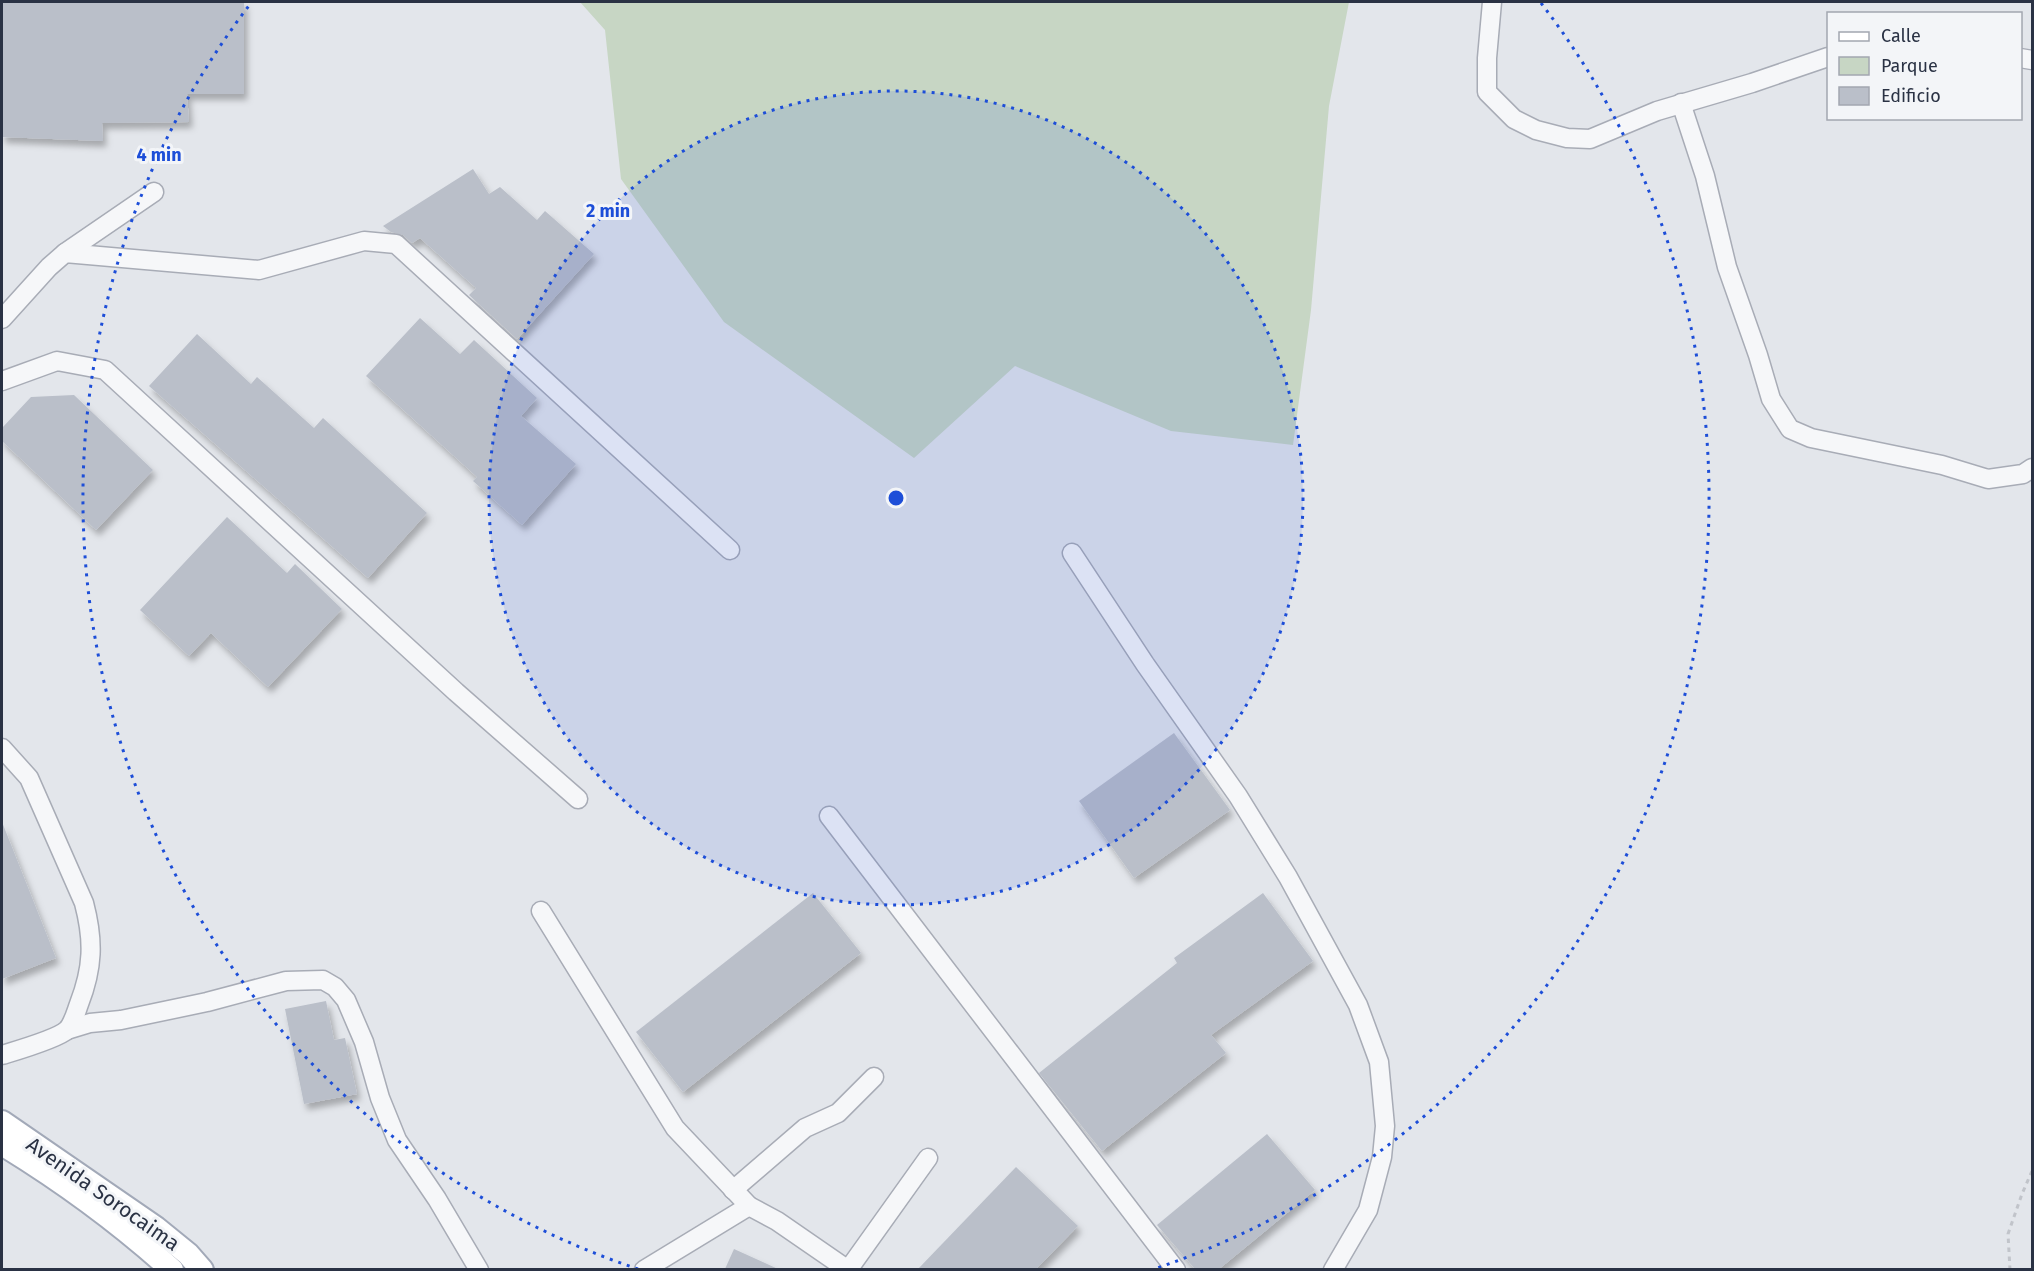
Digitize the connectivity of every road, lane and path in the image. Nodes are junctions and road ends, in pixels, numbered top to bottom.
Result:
1 (1492, 2) edge
2 (1827, 57) edge
3 (1681, 103) junction
4 (154, 192) dead end
5 (65, 253) junction
6 (2, 319) edge
7 (2, 381) edge
8 (2032, 468) edge
9 (730, 550) dead end
10 (1072, 553) dead end
11 (2, 748) edge
12 (578, 799) dead end
13 (829, 816) dead end
14 (541, 911) dead end
15 (67, 1030) junction
16 (2, 1055) edge
17 (874, 1077) dead end
18 (2, 1122) edge
19 (2, 1144) edge
20 (928, 1158) dead end
21 (2032, 1171) edge
22 (733, 1190) junction
23 (749, 1206) junction
24 (172, 1269) edge
25 (202, 1269) edge
26 (479, 1269) edge
27 (644, 1269) edge
28 (848, 1269) edge
29 (1176, 1269) edge
30 (1333, 1269) edge
31 (2010, 1269) edge

1 - 3 street
2 - 3 street
3 - 8 street
4 - 5 street
5 - 6 street
5 - 9 street
7 - 12 street
10 - 30 street
11 - 15 street
13 - 29 street
14 - 22 street
15 - 16 street
15 - 26 street
17 - 22 street
18 - 25 main road, Avenida Sorocaima
19 - 24 main road, Avenida Sorocaima
20 - 28 street
21 - 31 path
22 - 23 street
23 - 27 street
23 - 28 street

